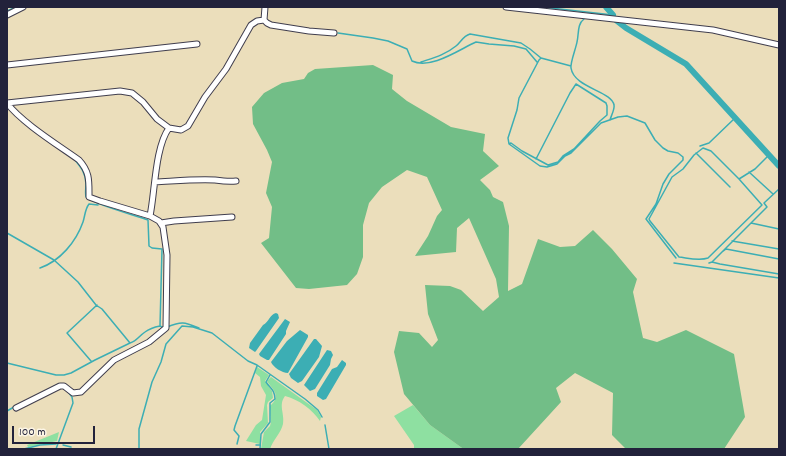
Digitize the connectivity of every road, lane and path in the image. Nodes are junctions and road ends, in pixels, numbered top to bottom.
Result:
1 (23, 7) edge
2 (266, 7) edge
3 (506, 7) edge
4 (7, 14) edge
5 (264, 20) junction
6 (334, 33) dead end
7 (197, 44) dead end
8 (779, 45) edge
9 (7, 66) edge
10 (7, 103) edge
11 (169, 128) junction
12 (236, 181) dead end
13 (155, 182) junction
14 (150, 216) junction
15 (232, 217) dead end
16 (161, 223) junction
17 (16, 408) dead end

1 - 4 street
2 - 5 street
3 - 8 street
5 - 6 street
5 - 11 street
7 - 9 street
10 - 11 street
10 - 14 street
11 - 13 street
12 - 13 street
13 - 14 street
14 - 16 street
15 - 16 street
16 - 17 street

